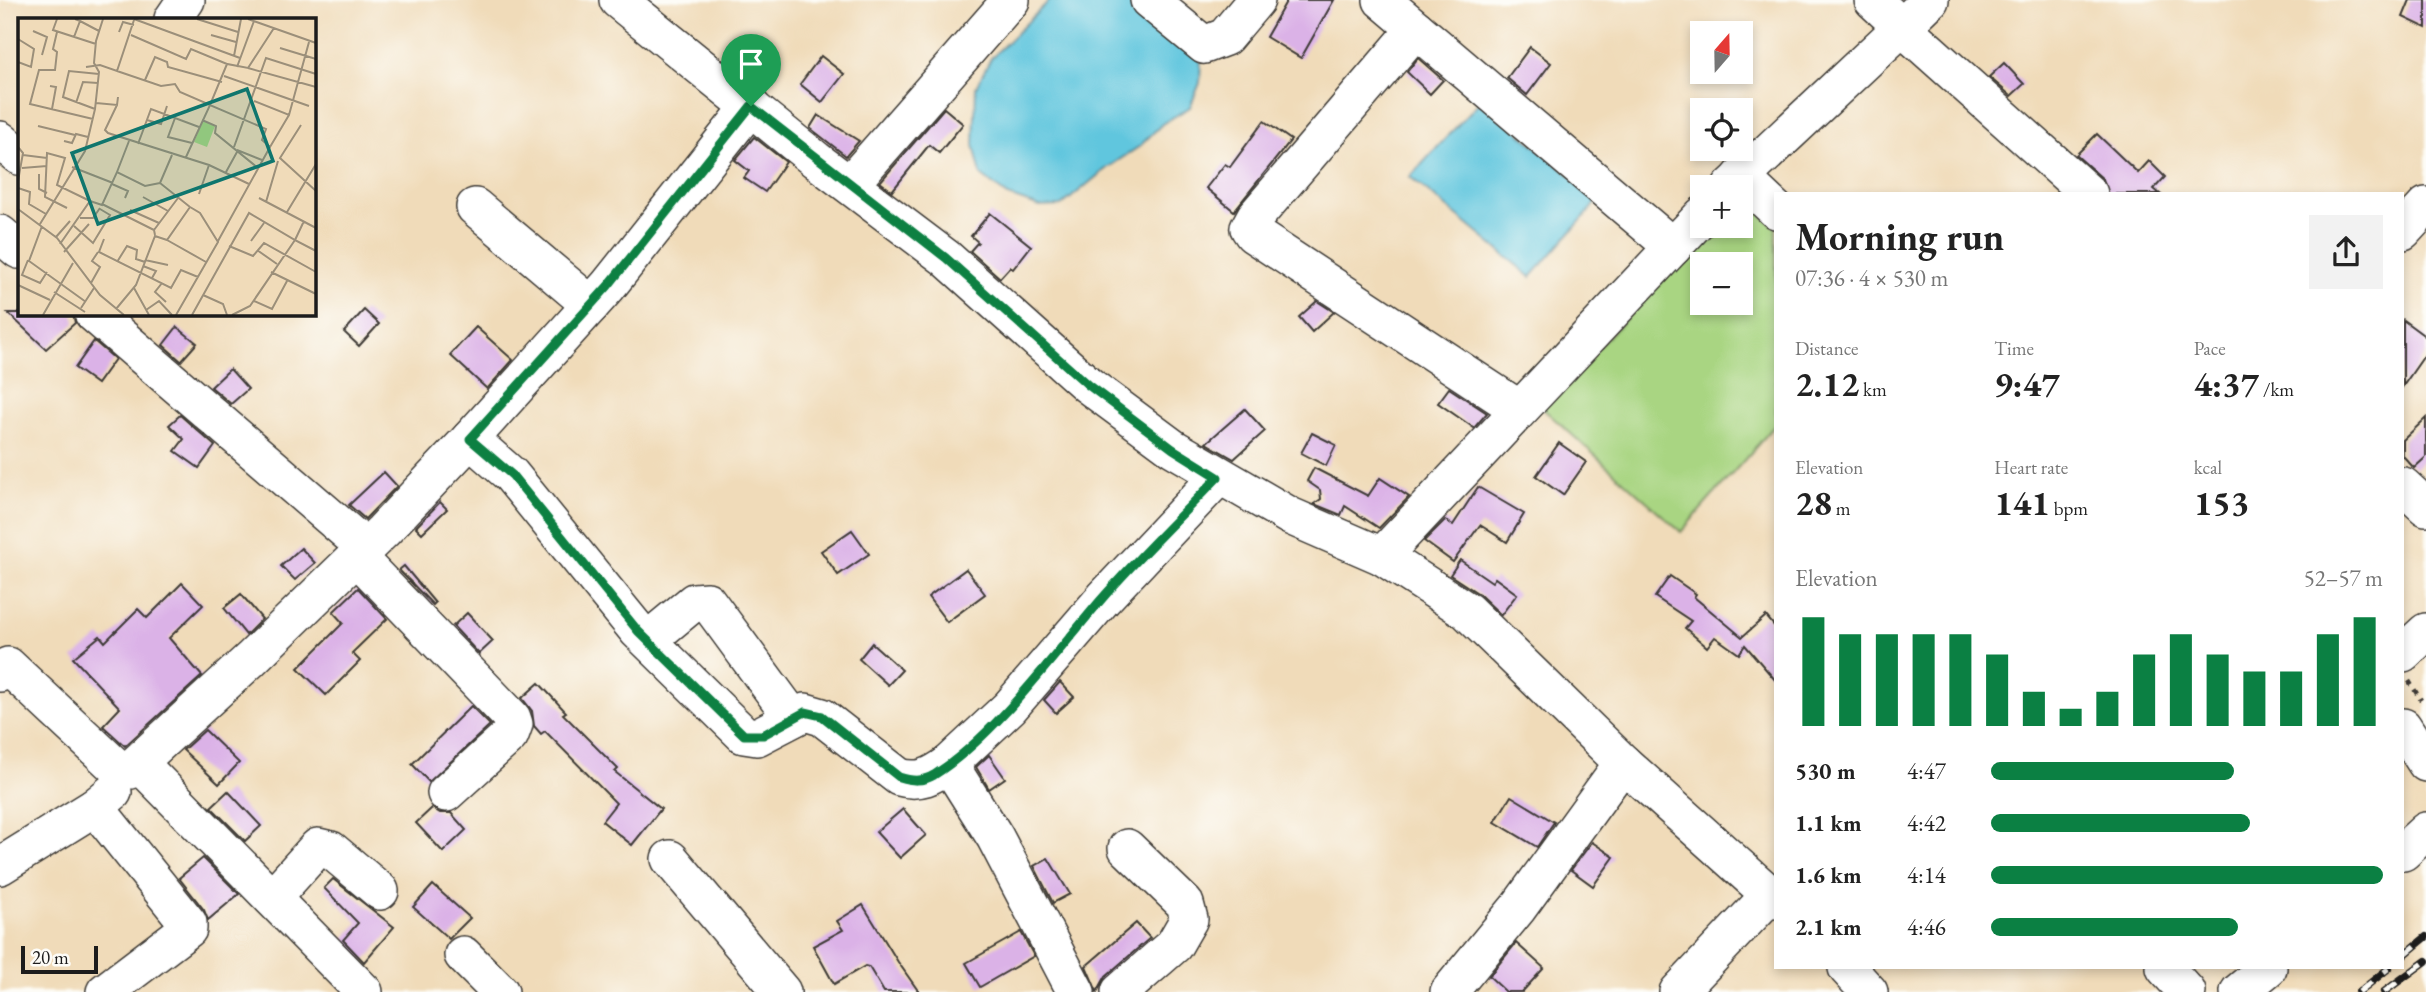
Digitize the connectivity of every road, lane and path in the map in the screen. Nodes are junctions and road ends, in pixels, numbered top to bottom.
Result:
1 (186, 0) edge
2 (618, 0) edge
3 (1011, 0) edge
4 (1149, 0) edge
5 (1256, 0) edge
6 (1873, 0) edge
7 (1930, 0) edge
8 (1403, 11) edge
9 (174, 18) edge
10 (1902, 27) junction
11 (751, 106) junction
12 (0, 140) edge
13 (18, 155) edge
14 (1751, 167) edge
15 (850, 184) junction
16 (2087, 192) edge
17 (2426, 206) edge
18 (475, 207) dead end
19 (1774, 207) edge
20 (1690, 229) edge
21 (2404, 230) edge
22 (0, 234) edge
23 (1673, 247) junction
24 (18, 249) edge
25 (591, 305) junction
26 (95, 315) edge
27 (1519, 409) junction
28 (470, 439) junction
29 (1218, 477) junction
30 (2404, 487) edge
31 (2426, 507) edge
32 (361, 552) junction
33 (1382, 556) junction
34 (2426, 632) edge
35 (648, 640) junction
36 (2404, 652) edge
37 (3, 666) edge
38 (793, 718) junction
39 (2404, 729) edge
40 (2426, 762) edge
41 (1623, 763) junction
42 (949, 764) junction
43 (131, 767) junction
44 (446, 793) dead end
45 (95, 807) junction
46 (1127, 848) dead end
47 (670, 859) dead end
48 (0, 866) edge
49 (380, 891) dead end
50 (1774, 897) edge
51 (272, 898) junction
52 (463, 955) dead end
53 (1848, 969) edge
54 (2166, 969) edge
55 (2267, 969) edge
56 (105, 992) edge
57 (364, 992) edge
58 (500, 992) edge
59 (782, 992) edge
60 (1076, 992) edge
61 (1120, 992) edge
62 (1449, 992) edge
63 (1678, 992) edge
64 (1869, 992) edge
65 (2187, 992) edge
66 (2239, 992) edge

1 - 9 street
2 - 11 street
3 - 15 street
4 - 5 street
6 - 10 street
7 - 10 street
8 - 23 street
8 - 27 street
10 - 14 street
10 - 16 street
11 - 15 street
11 - 25 street
12 - 13 street
14 - 19 street
15 - 29 street
17 - 21 street
18 - 25 street
20 - 23 street
22 - 24 street
23 - 27 street
25 - 28 street
26 - 32 street
27 - 33 street
28 - 32 street
28 - 35 street
29 - 33 street
29 - 42 street
30 - 31 street
32 - 43 street
32 - 44 street
33 - 41 street
34 - 36 street
35 - 38 street
35 - 38 street
37 - 43 street
38 - 42 street
39 - 40 street
41 - 50 street
41 - 62 street
42 - 60 street
43 - 45 street
43 - 51 street
45 - 48 street
45 - 56 street
46 - 61 street
47 - 59 street
49 - 51 street
50 - 63 street
51 - 57 street
52 - 58 street
53 - 64 street
54 - 65 street
55 - 66 street

